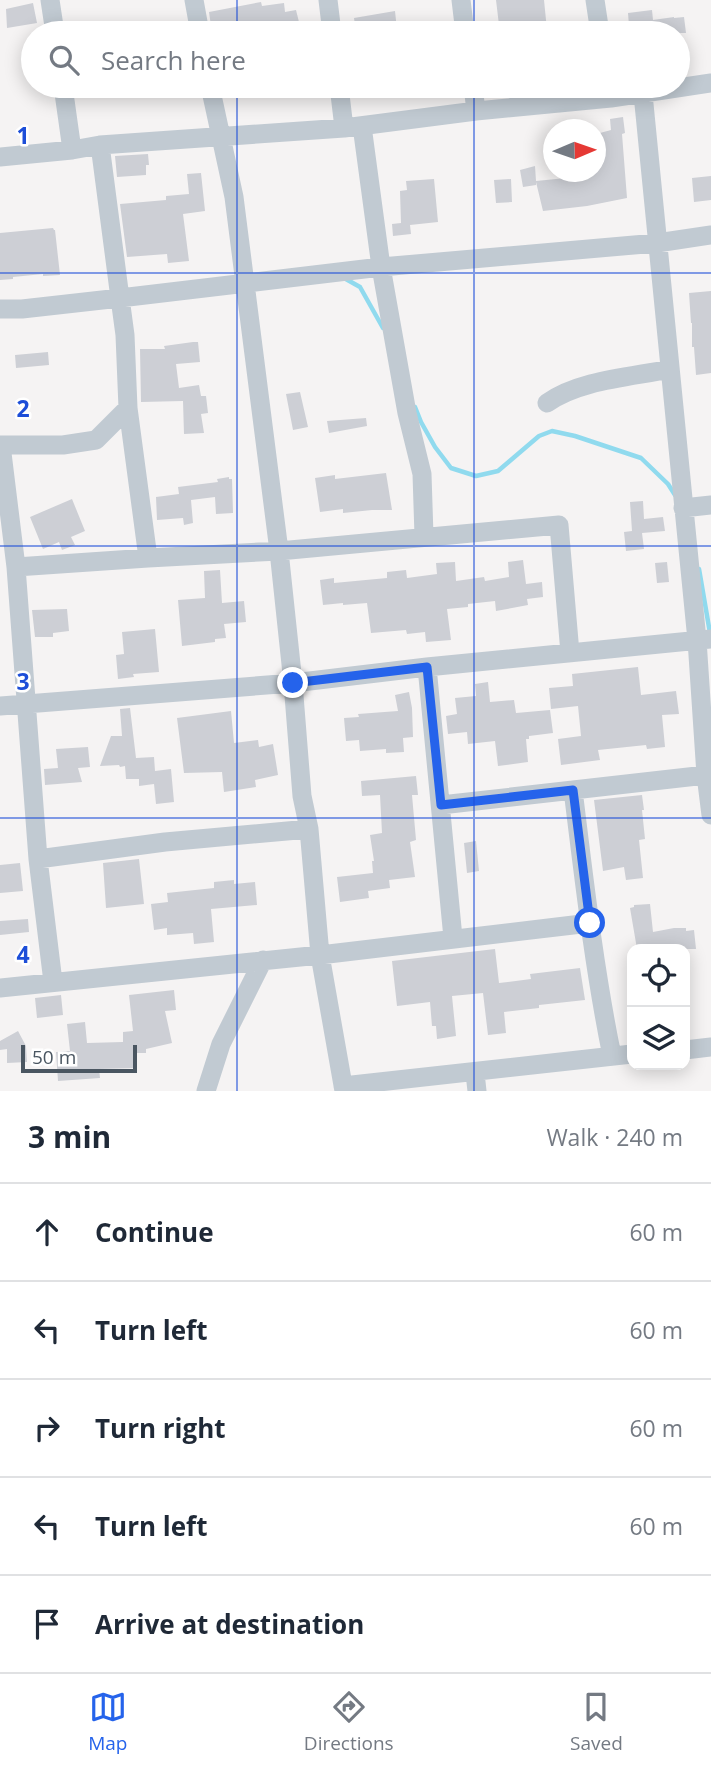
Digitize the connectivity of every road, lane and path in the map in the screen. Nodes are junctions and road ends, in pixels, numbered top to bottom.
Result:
1 (50, 0) edge
2 (194, 0) edge
3 (328, 0) edge
4 (461, 0) edge
5 (595, 0) edge
6 (53, 21) edge
7 (198, 21) edge
8 (331, 21) edge
9 (464, 21) edge
10 (598, 21) edge
11 (711, 83) edge
12 (690, 86) edge
13 (65, 98) edge
14 (212, 98) edge
15 (343, 98) edge
16 (474, 98) edge
17 (568, 98) edge
18 (643, 98) edge
19 (476, 111) junction
20 (353, 127) junction
21 (220, 136) junction
22 (100, 145) junction
23 (72, 150) junction
24 (0, 157) edge
25 (711, 235) edge
26 (657, 243) junction
27 (381, 267) junction
28 (243, 282) junction
29 (120, 298) junction
30 (0, 309) edge
31 (670, 369) junction
32 (547, 403) dead end
33 (128, 408) junction
34 (1, 445) edge
35 (711, 505) edge
36 (683, 508) junction
37 (424, 537) junction
38 (279, 551) junction
39 (148, 558) junction
40 (16, 567) junction
41 (704, 640) edge
42 (570, 653) junction
43 (427, 667) junction
44 (293, 683) junction
45 (27, 704) junction
46 (0, 706) edge
47 (706, 775) junction
48 (573, 790) junction
49 (441, 805) junction
50 (711, 815) edge
51 (309, 829) junction
52 (38, 859) junction
53 (590, 923) junction
54 (453, 938) junction
55 (320, 955) junction
56 (263, 960) junction
57 (52, 982) junction
58 (0, 988) edge
59 (711, 1048) edge
60 (690, 1050) edge
61 (627, 1054) edge
62 (612, 1056) junction
63 (476, 1082) edge
64 (344, 1089) edge
65 (206, 1091) edge

1 - 6 street
2 - 7 street
3 - 8 street
4 - 9 street
5 - 10 street
11 - 12 street
13 - 23 street
14 - 21 street
15 - 20 street
16 - 19 street
17 - 19 street
18 - 26 street
19 - 20 street
20 - 21 street
20 - 27 street
21 - 22 street
21 - 28 street
22 - 23 street
22 - 29 street
23 - 24 street
25 - 26 street
26 - 27 street
26 - 31 street
27 - 28 street
27 - 37 street
28 - 29 street
28 - 38 street
29 - 30 street
29 - 33 street
31 - 32 street
31 - 36 street
33 - 34 street
33 - 39 street
34 - 40 street
35 - 36 street
36 - 41 street
37 - 38 street
37 - 42 street
38 - 39 street
38 - 44 street
39 - 40 street
40 - 45 street
41 - 42 street
41 - 47 street
42 - 43 street
43 - 44 street
43 - 49 street
44 - 45 street
44 - 51 street
45 - 46 street
45 - 52 street
47 - 48 street
47 - 50 street
48 - 49 street
48 - 53 street
49 - 54 street
51 - 52 street
51 - 55 street
52 - 57 street
53 - 54 street
53 - 62 street
54 - 55 street
55 - 56 street
55 - 64 street
56 - 57 street
56 - 65 street
57 - 58 street
59 - 60 street
61 - 62 street
62 - 63 street
63 - 64 street

